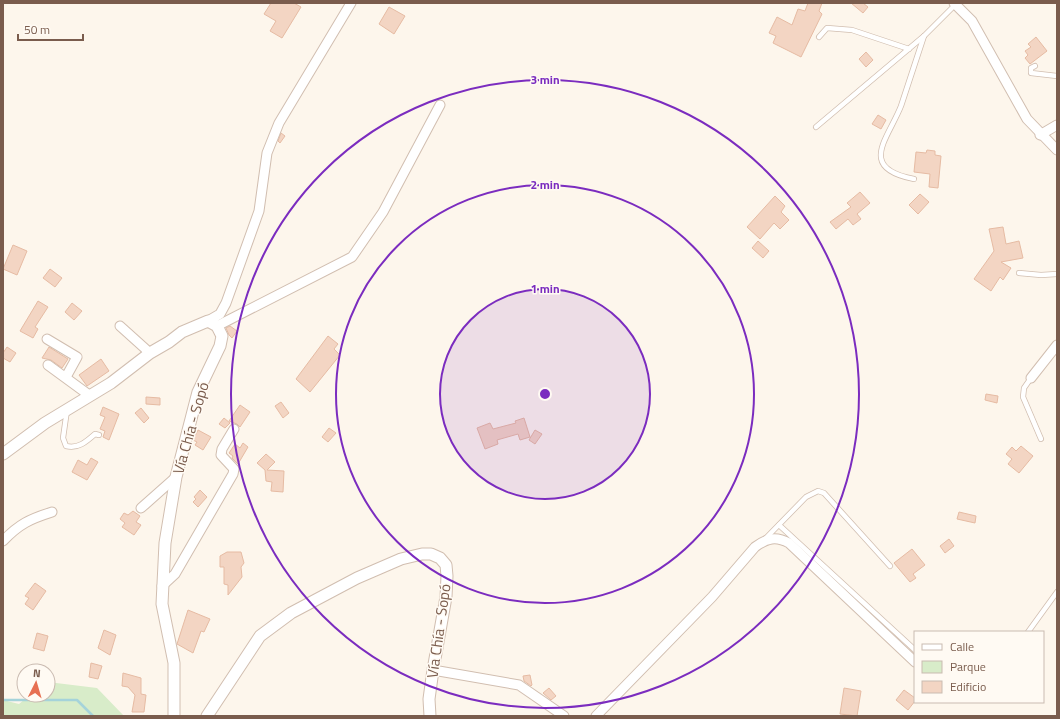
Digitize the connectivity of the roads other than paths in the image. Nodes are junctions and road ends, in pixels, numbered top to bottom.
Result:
1 (351, 3) edge
2 (955, 4) edge
3 (924, 36) junction
4 (819, 37) dead end
5 (909, 49) junction
6 (1035, 66) dead end
7 (1057, 76) edge
8 (440, 105) dead end
9 (1057, 125) edge
10 (816, 127) dead end
11 (1040, 135) junction
12 (1057, 150) edge
13 (914, 179) dead end
14 (1019, 273) dead end
15 (1057, 274) edge
16 (213, 324) junction
17 (120, 326) dead end
18 (47, 339) dead end
19 (1057, 345) edge
20 (150, 353) junction
21 (48, 365) dead end
22 (66, 377) junction
23 (1031, 378) joint
24 (89, 395) junction
25 (68, 409) junction
26 (234, 429) dead end
27 (99, 435) dead end
28 (1041, 439) dead end
29 (3, 454) edge
30 (176, 477) junction
31 (141, 508) dead end
32 (52, 512) dead end
33 (779, 525) junction
34 (764, 540) junction
35 (3, 542) edge
36 (890, 566) dead end
37 (162, 586) junction
38 (1057, 592) edge
39 (1029, 631) edge
40 (914, 649) edge
41 (914, 661) edge
42 (433, 670) junction
43 (174, 716) edge
44 (207, 716) edge
45 (430, 716) edge
46 (564, 716) edge
47 (596, 716) edge

1 - 16 street
2 - 3 lane
2 - 11 street
3 - 5 lane
3 - 13 lane
4 - 5 lane
5 - 10 lane
6 - 7 lane
8 - 16 street
9 - 11 street
11 - 12 street
14 - 15 lane
16 - 20 street
16 - 30 street, Vía Chía - Sopó
17 - 20 street
18 - 22 street
19 - 23 street
20 - 24 street
21 - 22 street
22 - 24 street
23 - 28 lane
24 - 25 street
25 - 27 lane
25 - 29 street
26 - 37 street
30 - 31 street
30 - 37 street, Vía Chía - Sopó
32 - 35 street
33 - 34 lane
33 - 36 lane
33 - 40 lane
34 - 41 street
34 - 47 street
37 - 43 street, Vía Chía - Sopó
38 - 39 lane
42 - 44 street, Vía Chía - Sopó
42 - 45 street, Vía Chía - Sopó
42 - 46 street

